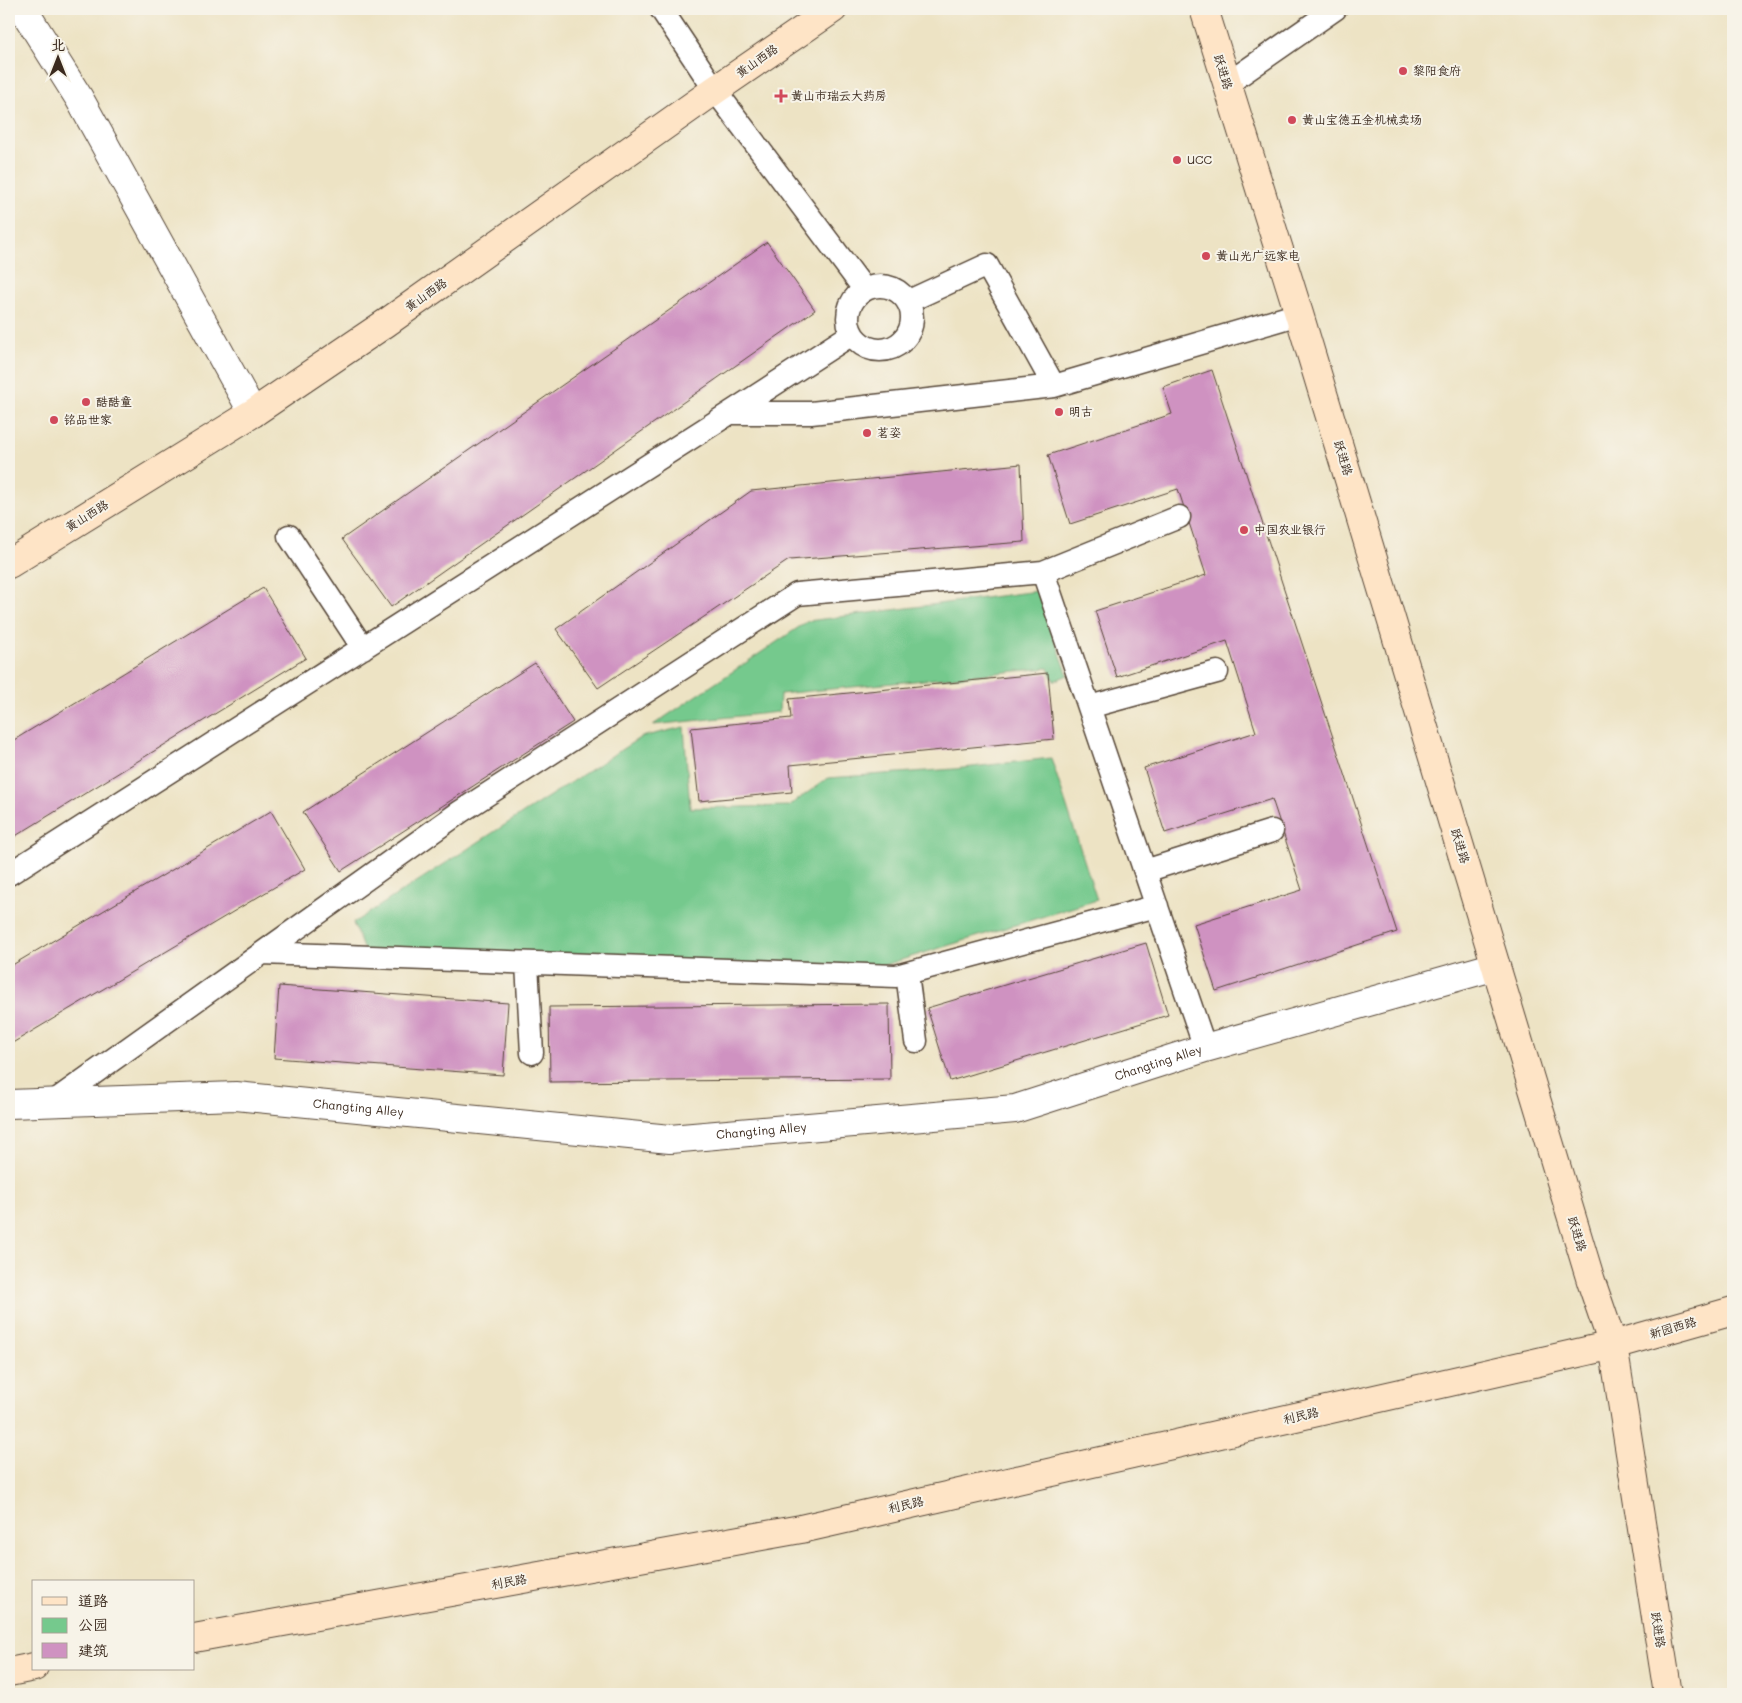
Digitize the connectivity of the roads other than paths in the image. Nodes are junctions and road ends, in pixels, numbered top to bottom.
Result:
1 (23, 9) edge
2 (661, 9) edge
3 (833, 9) edge
4 (1204, 9) edge
5 (1335, 9) edge
6 (1227, 84) junction
7 (715, 90) junction
8 (864, 289) junction
9 (909, 301) junction
10 (1299, 314) junction
11 (852, 334) junction
12 (1054, 386) junction
13 (253, 413) junction
14 (730, 413) junction
15 (1179, 517) dead end
16 (289, 536) dead end
17 (9, 564) edge
18 (1044, 572) junction
19 (363, 648) junction
20 (1217, 672) dead end
21 (1089, 707) junction
22 (1272, 831) dead end
23 (1145, 871) junction
24 (9, 874) edge
25 (1157, 906) junction
26 (262, 953) junction
27 (527, 964) junction
28 (1496, 966) junction
29 (907, 974) junction
30 (916, 1041) dead end
31 (1205, 1048) junction
32 (532, 1053) dead end
33 (52, 1102) junction
34 (9, 1104) edge
35 (1733, 1311) edge
36 (1613, 1345) junction
37 (195, 1638) edge
38 (32, 1667) edge
39 (9, 1672) edge
40 (1668, 1694) edge

1 - 13 street
2 - 7 lane
3 - 7 street, 黄山西路
4 - 6 street, 跃进路
5 - 6 lane
6 - 10 street, 跃进路
7 - 8 lane
7 - 13 street, 黄山西路
8 - 9 lane
8 - 11 lane
9 - 11 lane
9 - 12 lane
10 - 12 lane
10 - 28 street, 跃进路
11 - 14 lane
12 - 14 lane
13 - 17 street, 黄山西路
14 - 19 lane
15 - 18 lane
16 - 19 lane
18 - 21 lane
18 - 26 lane
19 - 24 lane
20 - 21 lane
21 - 23 lane
22 - 23 lane
23 - 25 lane
25 - 29 lane
25 - 31 lane
26 - 27 lane
26 - 33 lane
27 - 29 lane
27 - 32 lane
28 - 31 street, Changting Alley
28 - 36 street, 跃进路
29 - 30 lane
31 - 33 street, Changting Alley
33 - 34 street, Changting Alley
35 - 36 street, 新园西路
36 - 37 street, 利民路
36 - 40 street, 跃进路
38 - 39 street

